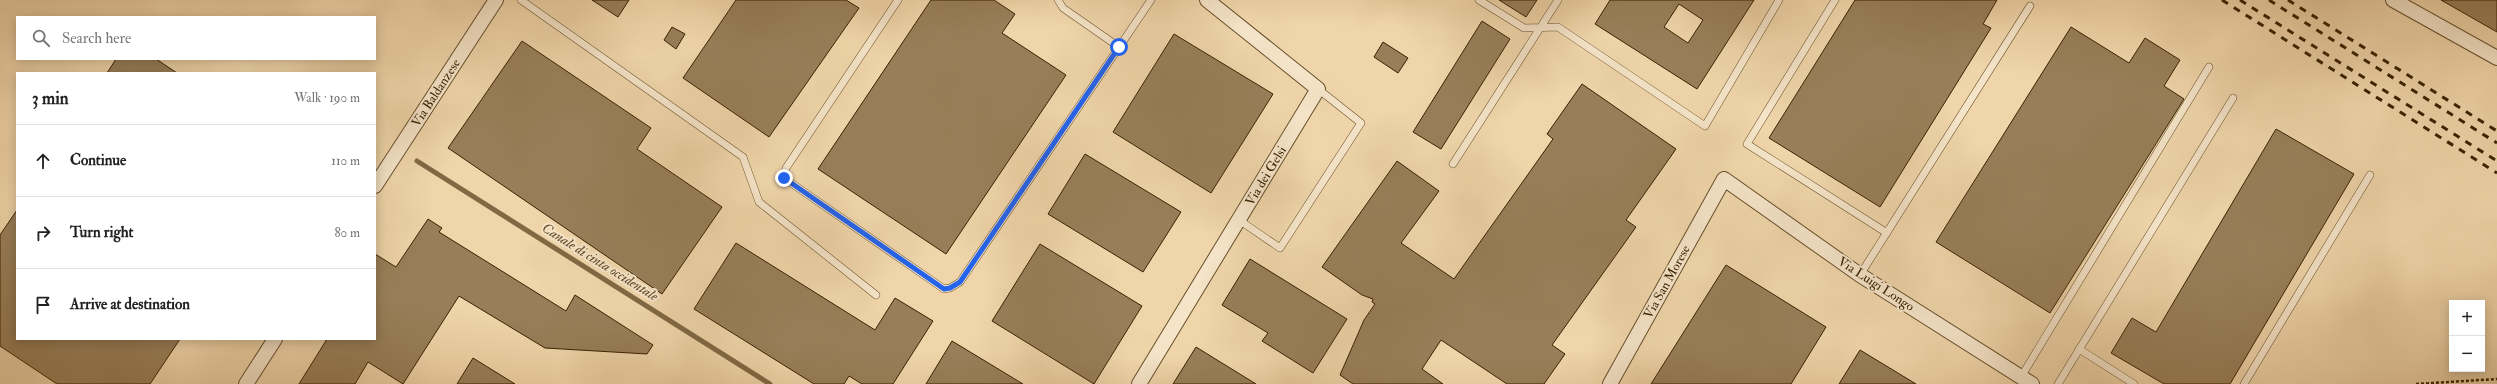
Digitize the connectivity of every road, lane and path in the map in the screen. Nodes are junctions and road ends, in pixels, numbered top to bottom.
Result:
1 (496, 0) edge
2 (521, 0) edge
3 (898, 0) edge
4 (1058, 0) edge
5 (1151, 0) edge
6 (1207, 0) edge
7 (1479, 0) edge
8 (1558, 0) edge
9 (1779, 0) edge
10 (1835, 0) edge
11 (2392, 0) edge
12 (2030, 6) dead end
13 (1541, 27) junction
14 (1119, 47) junction
15 (2497, 58) edge
16 (2209, 67) dead end
17 (1318, 89) junction
18 (2233, 98) dead end
19 (1452, 164) dead end
20 (2370, 175) dead end
21 (1724, 179) joint
22 (376, 184) edge
23 (1239, 220) junction
24 (1887, 233) junction
25 (1860, 275) junction
26 (876, 294) dead end
27 (274, 340) edge
28 (2079, 349) junction
29 (2497, 379) edge
30 (2027, 380) edge
31 (246, 384) edge
32 (1139, 384) edge
33 (1610, 384) edge
34 (2058, 384) edge
35 (2134, 384) edge
36 (2244, 384) edge
37 (2416, 384) edge

1 - 22 street, Via Baldanzese
2 - 26 lane
3 - 14 lane
4 - 14 lane
5 - 14 lane
6 - 17 street
7 - 13 lane
8 - 13 lane
9 - 13 lane
10 - 24 lane
11 - 15 street
12 - 24 lane
13 - 19 lane
16 - 30 lane
17 - 23 street, Via dei Gelsi
17 - 23 lane
18 - 28 lane
20 - 36 lane
21 - 25 street, Via Luigi Longo
21 - 33 street, Via San Morese
23 - 32 street, Via dei Gelsi
24 - 25 lane
25 - 30 street, Via Luigi Longo
27 - 31 street
28 - 34 lane
28 - 35 lane
29 - 37 path

